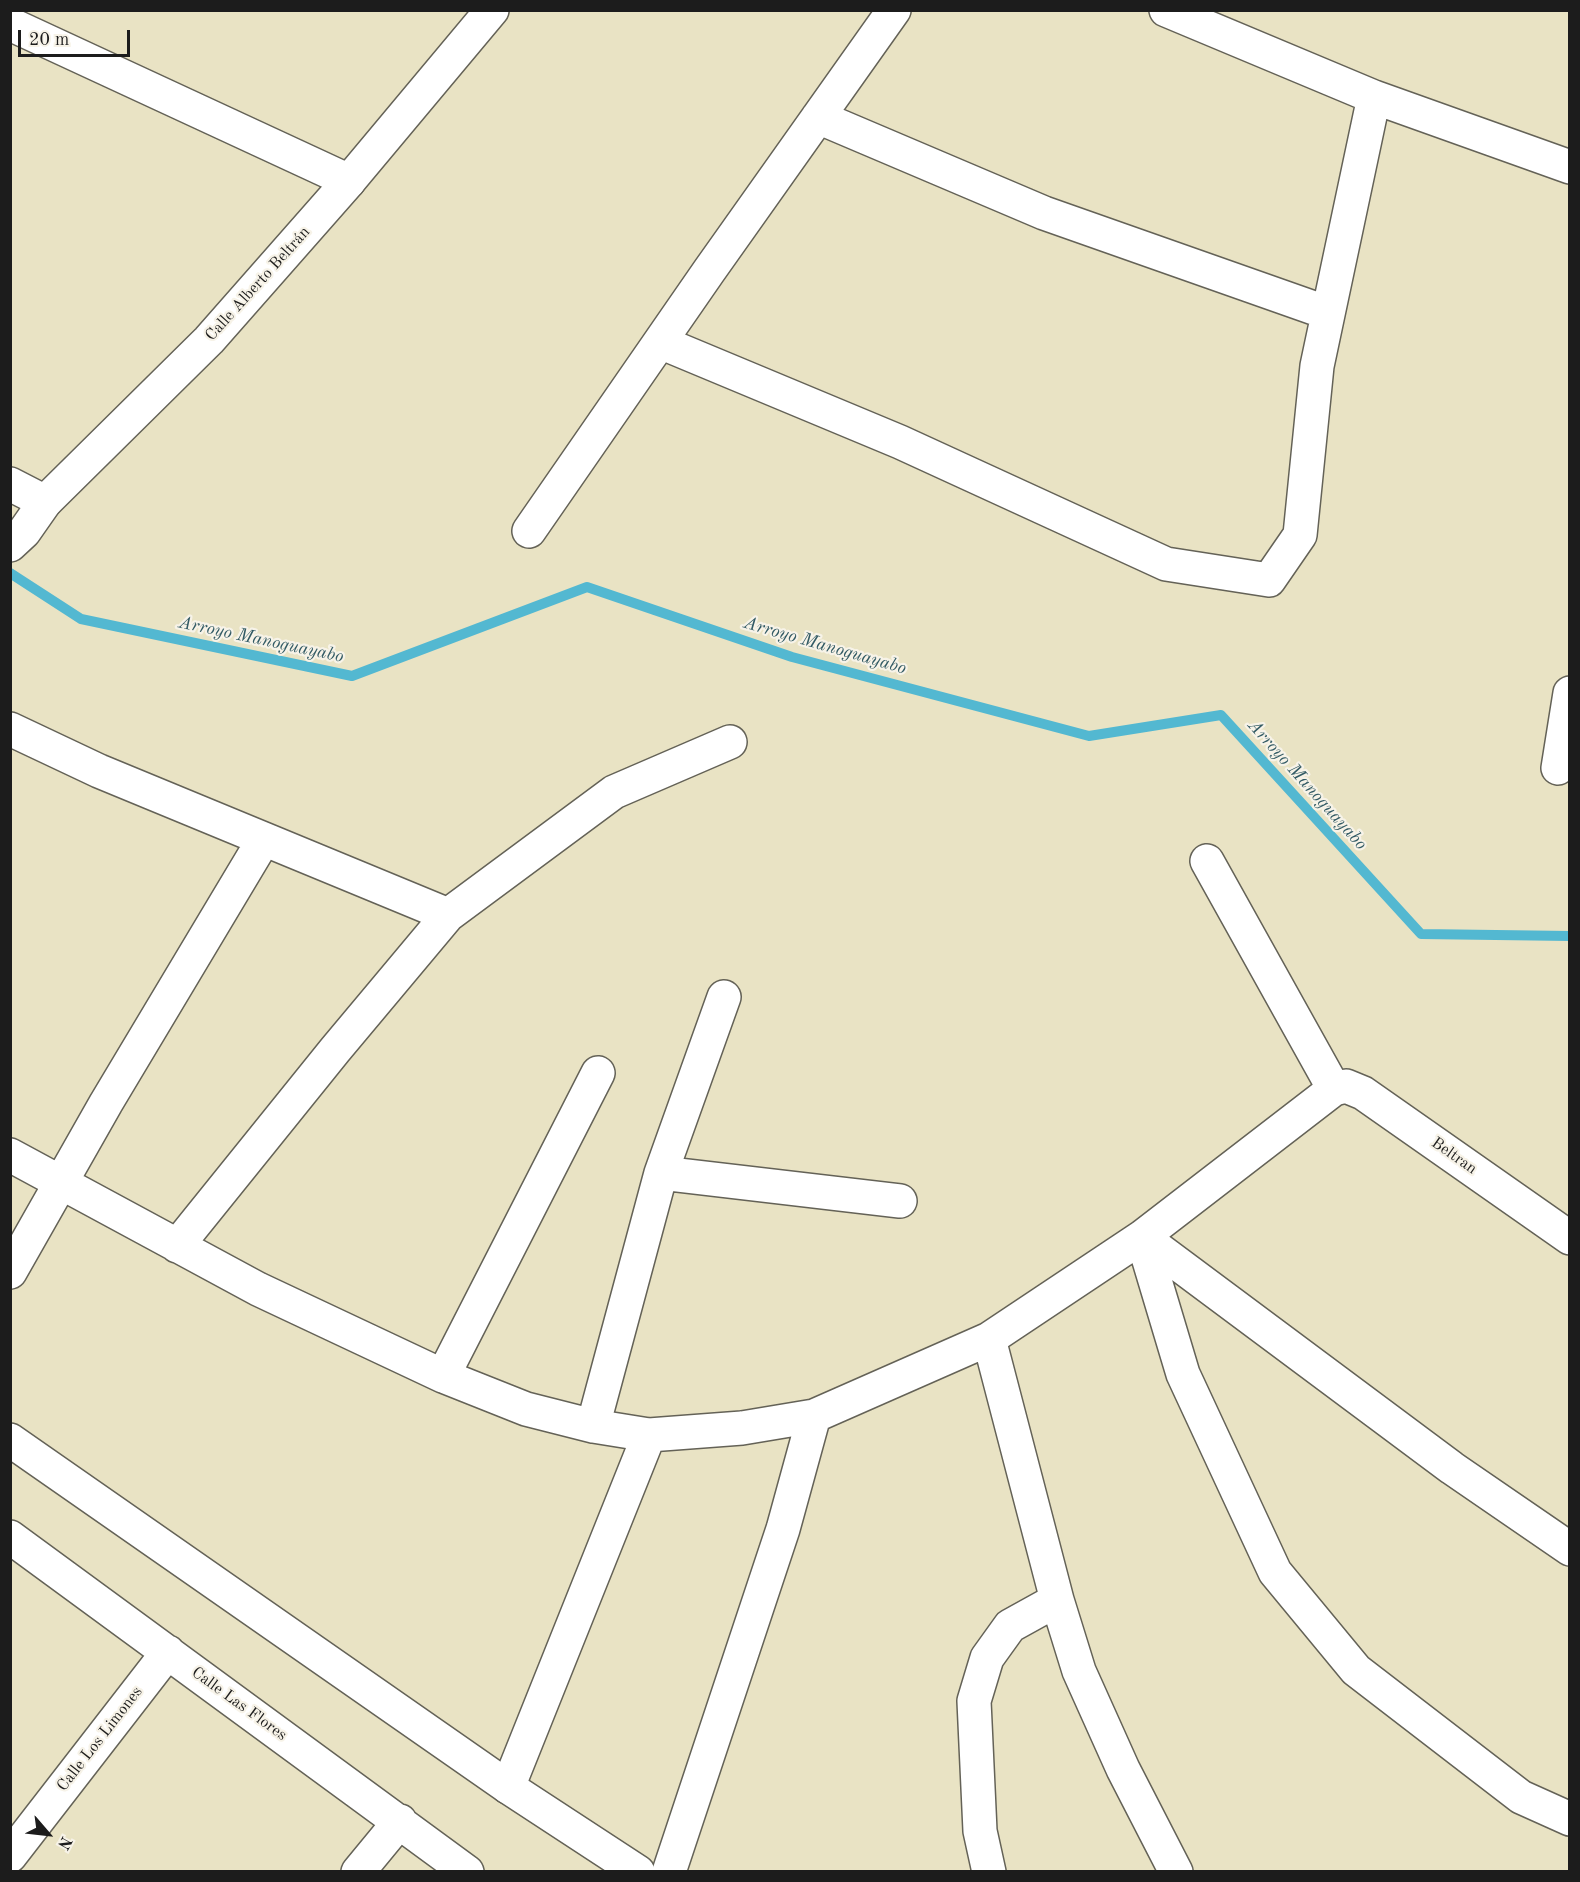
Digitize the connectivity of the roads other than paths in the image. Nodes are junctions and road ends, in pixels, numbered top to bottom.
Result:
1 (492, 10) edge
2 (894, 10) edge
3 (1166, 10) edge
4 (1213, 19) edge
5 (10, 24) edge
6 (1374, 97) junction
7 (818, 117) junction
8 (1569, 167) edge
9 (349, 181) junction
10 (1328, 313) junction
11 (660, 342) junction
12 (10, 484) edge
13 (45, 502) junction
14 (529, 531) dead end
15 (17, 539) edge
16 (1569, 693) edge
17 (10, 729) edge
18 (730, 742) dead end
19 (1558, 768) dead end
20 (264, 839) junction
21 (1207, 861) dead end
22 (448, 915) junction
23 (724, 997) dead end
24 (598, 1073) dead end
25 (1334, 1089) junction
26 (10, 1155) edge
27 (661, 1173) junction
28 (62, 1184) junction
29 (900, 1202) dead end
30 (1142, 1237) junction
31 (1569, 1238) edge
32 (177, 1246) junction
33 (10, 1272) edge
34 (989, 1339) junction
35 (443, 1376) junction
36 (814, 1416) junction
37 (593, 1426) junction
38 (649, 1435) junction
39 (10, 1440) edge
40 (1565, 1536) edge
41 (10, 1537) edge
42 (1057, 1600) junction
43 (168, 1652) junction
44 (508, 1787) junction
45 (1569, 1819) edge
46 (400, 1821) junction
47 (10, 1856) edge
48 (358, 1872) edge
49 (467, 1872) edge
50 (638, 1872) edge
51 (669, 1872) edge
52 (989, 1872) edge
53 (1176, 1872) edge

1 - 9 street, Calle Alberto Beltrán
2 - 7 street
3 - 4 street
4 - 6 street
5 - 9 street
6 - 8 street
6 - 10 street
7 - 10 street
7 - 11 street
9 - 13 street, Calle Alberto Beltrán
10 - 11 street
11 - 14 street
12 - 13 street
13 - 15 street, Calle Alberto Beltrán
16 - 19 street
17 - 20 street
18 - 22 street
20 - 22 street
20 - 28 street
21 - 25 street
22 - 32 street
23 - 27 street
24 - 35 street
25 - 30 street
25 - 31 street, Beltran
26 - 28 street
27 - 29 street
27 - 37 street
28 - 32 street
28 - 33 street
30 - 34 street
30 - 40 street
30 - 45 street
32 - 35 street
34 - 36 street
34 - 42 street
35 - 37 street
36 - 38 street
36 - 51 street
37 - 38 street
38 - 44 street
39 - 44 street
41 - 43 street, Calle Las Flores
42 - 52 street
42 - 53 street
43 - 46 street, Calle Las Flores
43 - 47 street, Calle Los Limones
44 - 50 street
46 - 48 street
46 - 49 street, Calle Las Flores

